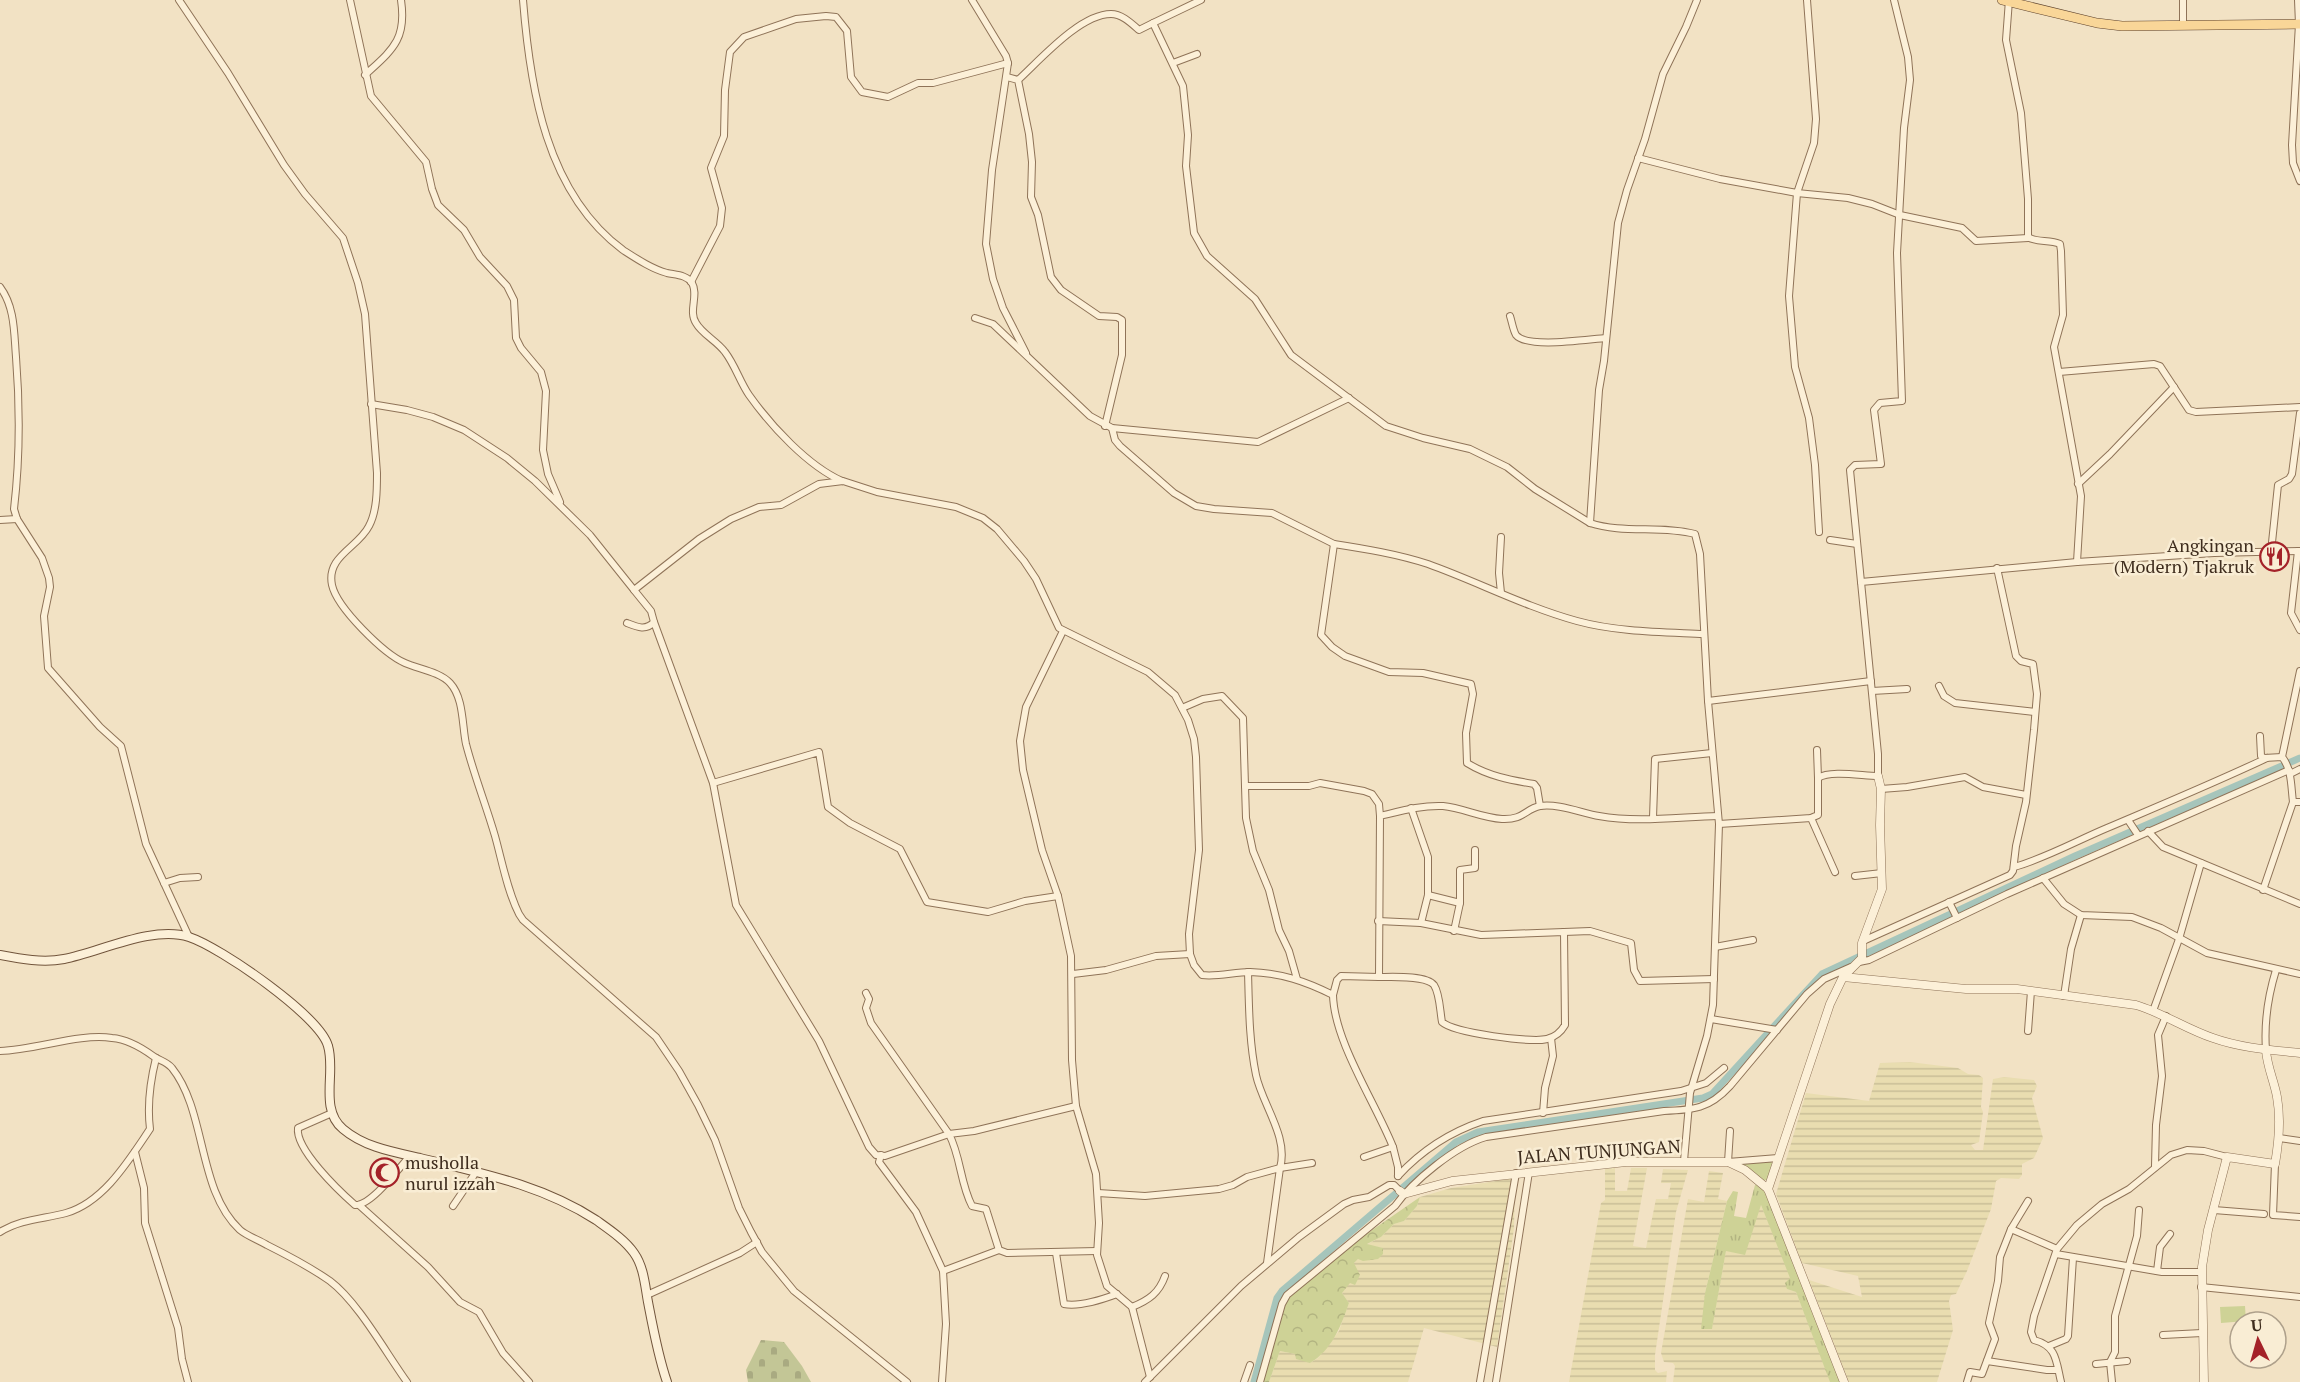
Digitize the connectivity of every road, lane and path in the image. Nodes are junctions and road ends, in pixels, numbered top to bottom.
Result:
1 (179, 0) edge
2 (350, 0) edge
3 (401, 0) edge
4 (523, 0) edge
5 (972, 0) edge
6 (1201, 0) edge
7 (1697, 0) edge
8 (1807, 0) edge
9 (1894, 0) edge
10 (2006, 0) edge
11 (2183, 0) edge
12 (2298, 0) edge
13 (1153, 23) junction
14 (2299, 24) edge
15 (2183, 25) junction
16 (1197, 54) dead end
17 (1008, 63) junction
18 (1173, 63) junction
19 (365, 75) junction
20 (1007, 77) junction
21 (1018, 80) junction
22 (1638, 158) junction
23 (2300, 181) edge
24 (1797, 193) junction
25 (1900, 215) junction
26 (2028, 238) junction
27 (691, 282) junction
28 (0, 286) edge
29 (1510, 316) dead end
30 (975, 318) dead end
31 (1606, 338) junction
32 (1029, 358) junction
33 (2059, 372) junction
34 (2174, 387) junction
35 (1349, 398) junction
36 (371, 404) junction
37 (2300, 407) edge
38 (2300, 414) edge
39 (1109, 427) junction
40 (843, 481) junction
41 (2078, 484) junction
42 (562, 506) junction
43 (17, 519) junction
44 (0, 520) edge
45 (1590, 523) junction
46 (1819, 532) dead end
47 (1501, 537) dead end
48 (1830, 540) dead end
49 (1334, 544) junction
50 (1857, 544) junction
51 (2299, 551) edge
52 (2271, 552) junction
53 (2077, 562) junction
54 (1997, 568) junction
55 (1861, 582) junction
56 (634, 590) junction
57 (1501, 593) junction
58 (654, 622) junction
59 (627, 623) dead end
60 (2300, 630) edge
61 (1063, 631) junction
62 (1704, 634) junction
63 (2300, 671) edge
64 (1871, 681) junction
65 (1939, 686) dead end
66 (1907, 688) dead end
67 (1872, 691) junction
68 (1708, 701) junction
69 (1182, 708) junction
70 (2035, 712) junction
71 (2260, 736) dead end
72 (1817, 750) dead end
73 (1712, 753) junction
74 (2267, 758) junction
75 (2283, 758) junction
76 (2300, 770) edge
77 (2289, 771) junction
78 (1878, 776) junction
79 (1818, 778) junction
80 (713, 783) junction
81 (1245, 786) junction
82 (1881, 789) junction
83 (2026, 795) junction
84 (2296, 802) edge
85 (1540, 806) junction
86 (1411, 808) junction
87 (1380, 816) junction
88 (1653, 818) junction
89 (1811, 818) junction
90 (1719, 820) junction
91 (2128, 820) junction
92 (2148, 831) junction
93 (2137, 835) junction
94 (1475, 850) dead end
95 (2201, 863) junction
96 (2014, 867) junction
97 (1834, 872) dead end
98 (1882, 873) junction
99 (1855, 876) dead end
100 (198, 877) dead end
101 (2043, 878) junction
102 (164, 883) junction
103 (2262, 890) junction
104 (1428, 895) junction
105 (1058, 896) junction
106 (1460, 903) junction
107 (2300, 904) edge
108 (1951, 905) junction
109 (2081, 915) junction
110 (1957, 917) junction
111 (1378, 921) junction
112 (1421, 923) junction
113 (1454, 931) junction
114 (1564, 932) junction
115 (189, 937) junction
116 (2179, 939) junction
117 (1753, 940) dead end
118 (1714, 947) junction
119 (1190, 954) junction
120 (1860, 954) junction
121 (0, 955) edge
122 (2276, 970) junction
123 (1248, 972) junction
124 (1073, 974) junction
125 (2300, 974) edge
126 (1379, 977) junction
127 (1843, 977) junction
128 (1297, 979) junction
129 (1714, 979) junction
130 (2031, 991) junction
131 (866, 993) dead end
132 (1333, 995) junction
133 (2064, 996) junction
134 (2153, 1011) junction
135 (2166, 1016) junction
136 (1711, 1019) junction
137 (1775, 1030) junction
138 (2028, 1031) dead end
139 (1551, 1038) junction
140 (2266, 1050) junction
141 (0, 1051) edge
142 (2300, 1053) edge
143 (156, 1058) junction
144 (1724, 1068) dead end
145 (1691, 1091) junction
146 (1076, 1106) junction
147 (1688, 1109) junction
148 (332, 1113) junction
149 (1543, 1113) junction
150 (1730, 1131) dead end
151 (949, 1134) junction
152 (2279, 1138) junction
153 (2300, 1141) edge
154 (1393, 1147) junction
155 (135, 1152) junction
156 (881, 1155) junction
157 (410, 1156) junction
158 (1364, 1157) dead end
159 (2227, 1157) junction
160 (1779, 1158) junction
161 (1684, 1161) junction
162 (1728, 1162) junction
163 (1312, 1163) dead end
164 (2275, 1164) junction
165 (2155, 1166) junction
166 (1280, 1168) junction
167 (476, 1172) junction
168 (1529, 1172) junction
169 (1516, 1173) junction
170 (1398, 1176) junction
171 (1397, 1189) junction
172 (1768, 1189) junction
173 (1098, 1193) junction
174 (2028, 1201) dead end
175 (358, 1205) junction
176 (453, 1206) dead end
177 (2139, 1210) dead end
178 (2214, 1210) junction
179 (2269, 1215) junction
180 (2300, 1217) edge
181 (2011, 1229) junction
182 (0, 1232) edge
183 (2170, 1234) dead end
184 (756, 1242) junction
185 (999, 1250) junction
186 (1096, 1251) junction
187 (2056, 1252) junction
188 (1056, 1253) junction
189 (2073, 1258) junction
190 (1267, 1263) junction
191 (2128, 1267) junction
192 (943, 1271) junction
193 (2157, 1271) junction
194 (2202, 1272) junction
195 (1165, 1276) dead end
196 (2201, 1287) junction
197 (1116, 1294) junction
198 (647, 1295) junction
199 (2300, 1297) edge
200 (1132, 1307) junction
201 (2202, 1334) junction
202 (2163, 1335) dead end
203 (2049, 1346) junction
204 (1987, 1360) junction
205 (2127, 1361) dead end
206 (2110, 1363) junction
207 (2096, 1364) dead end
208 (1250, 1365) dead end
209 (2058, 1370) junction
210 (1147, 1380) edge
211 (188, 1382) edge
212 (407, 1382) edge
213 (529, 1382) edge
214 (668, 1382) edge
215 (907, 1382) edge
216 (942, 1382) edge
217 (1244, 1382) edge
218 (1260, 1382) edge
219 (1480, 1382) edge
220 (1496, 1382) edge
221 (1844, 1382) edge
222 (1967, 1382) edge
223 (2061, 1382) edge
224 (2112, 1382) edge
225 (2204, 1382) edge

1 - 36 street
2 - 19 street
3 - 19 street
4 - 27 street
5 - 17 street
6 - 13 street
7 - 22 street
8 - 24 street
9 - 25 street
10 - 15 main road
10 - 26 street
11 - 15 street
12 - 14 street
13 - 18 street
13 - 21 street
14 - 15 main road
14 - 23 street
16 - 18 street
17 - 20 street
17 - 27 street
18 - 35 street
19 - 42 street
20 - 21 street
20 - 32 street
21 - 39 street
22 - 24 street
22 - 31 street
24 - 25 street
24 - 46 street
25 - 26 street
25 - 50 street
26 - 33 street
27 - 40 street
28 - 43 street
29 - 31 street
30 - 32 street
31 - 45 street
32 - 39 street
33 - 34 street
33 - 41 street
34 - 37 street
34 - 41 street
35 - 39 street
35 - 45 street
36 - 42 street
36 - 184 street
38 - 52 street
39 - 49 street
40 - 56 street
40 - 61 street
41 - 53 street
42 - 56 street
43 - 44 street
43 - 102 street
45 - 62 street
47 - 57 street
48 - 50 street
49 - 57 street
49 - 85 street
50 - 55 street
51 - 52 street
51 - 60 street
52 - 53 street
53 - 54 street
54 - 55 street
54 - 70 street
55 - 64 street
56 - 58 street
57 - 62 street
58 - 59 street
58 - 80 street
61 - 69 street
61 - 105 street
62 - 68 street
63 - 75 street
64 - 67 street
64 - 68 street
65 - 70 street
66 - 67 street
67 - 78 street
68 - 73 street
69 - 81 street
69 - 119 street
70 - 83 street
71 - 74 street
72 - 79 street
73 - 88 street
73 - 90 street
74 - 75 street
74 - 91 street
75 - 77 street
76 - 77 street
77 - 84 street
77 - 92 street
78 - 79 street
78 - 82 street
79 - 89 street
80 - 105 street
80 - 156 street
81 - 87 street
81 - 128 street
82 - 83 street
82 - 98 street
83 - 96 street
84 - 103 street
85 - 86 street
85 - 88 street
86 - 87 street
86 - 104 street
87 - 111 street
88 - 90 street
89 - 90 street
89 - 97 street
90 - 118 street
91 - 93 street
91 - 96 street
92 - 93 street
92 - 95 street
93 - 101 street
94 - 106 street
95 - 103 street
95 - 116 street
96 - 108 street
98 - 99 street
98 - 120 street
100 - 102 street
101 - 109 street
101 - 110 street
102 - 115 street
103 - 107 street
104 - 106 street
104 - 112 street
105 - 124 street
106 - 113 street
108 - 110 street
108 - 120 street
109 - 116 street
109 - 133 street
110 - 120 street
111 - 112 street
111 - 126 street
112 - 113 street
113 - 114 street
114 - 129 street
114 - 139 street
115 - 121 main road
115 - 148 main road
116 - 122 street
116 - 134 street
117 - 118 street
118 - 129 street
119 - 123 street
119 - 124 street
120 - 127 street
120 - 137 street
122 - 125 street
122 - 140 street
123 - 128 street
123 - 166 street
124 - 146 street
126 - 132 street
126 - 139 street
127 - 130 street
127 - 160 street
128 - 132 street
129 - 136 street
130 - 133 street
130 - 138 street
131 - 151 street
132 - 154 street
133 - 134 street
134 - 135 street
135 - 140 street
135 - 165 street
136 - 137 street
136 - 145 street
137 - 147 street
139 - 149 street
140 - 142 street
140 - 152 street
141 - 143 street
143 - 155 street
143 - 212 street
144 - 145 street
145 - 147 street
145 - 149 street
146 - 151 street
146 - 173 street
147 - 161 street
147 - 171 street
148 - 157 main road
148 - 175 street
149 - 170 street
150 - 162 street
151 - 156 street
151 - 185 street
152 - 153 street
152 - 164 street
154 - 158 street
154 - 170 street
155 - 182 street
155 - 211 street
156 - 192 street
157 - 167 main road
157 - 175 street
159 - 164 street
159 - 165 street
159 - 178 street
160 - 162 street
160 - 172 street
161 - 162 street, JALAN TUNJUNGAN
161 - 168 street, JALAN TUNJUNGAN
162 - 172 street, JALAN TUNJUNGAN
163 - 166 street
164 - 179 street
165 - 187 street
166 - 173 street
166 - 190 street
167 - 176 street
167 - 198 main road
168 - 169 street, JALAN TUNJUNGAN
168 - 220 street
169 - 171 street, JALAN TUNJUNGAN
169 - 219 street
170 - 171 street
171 - 190 street
171 - 218 street
172 - 221 street, JALAN TUNJUNGAN
173 - 186 street
174 - 181 street
175 - 213 street
177 - 191 street
178 - 179 street
178 - 194 street
179 - 180 street
181 - 187 street
181 - 204 street
183 - 193 street
184 - 198 street
184 - 215 street
185 - 188 street
185 - 192 street
186 - 188 street
186 - 197 street
187 - 189 street
187 - 203 street
188 - 197 street
189 - 191 street
189 - 203 street
190 - 210 street
191 - 193 street
191 - 206 street
192 - 216 street
193 - 194 street
194 - 196 street
195 - 200 street
196 - 199 street
196 - 201 street
197 - 200 street
198 - 214 main road
200 - 210 street
201 - 202 street
201 - 225 street
203 - 209 street
204 - 209 street
204 - 222 street
205 - 206 street
206 - 207 street
206 - 224 street
208 - 217 street
209 - 223 street

